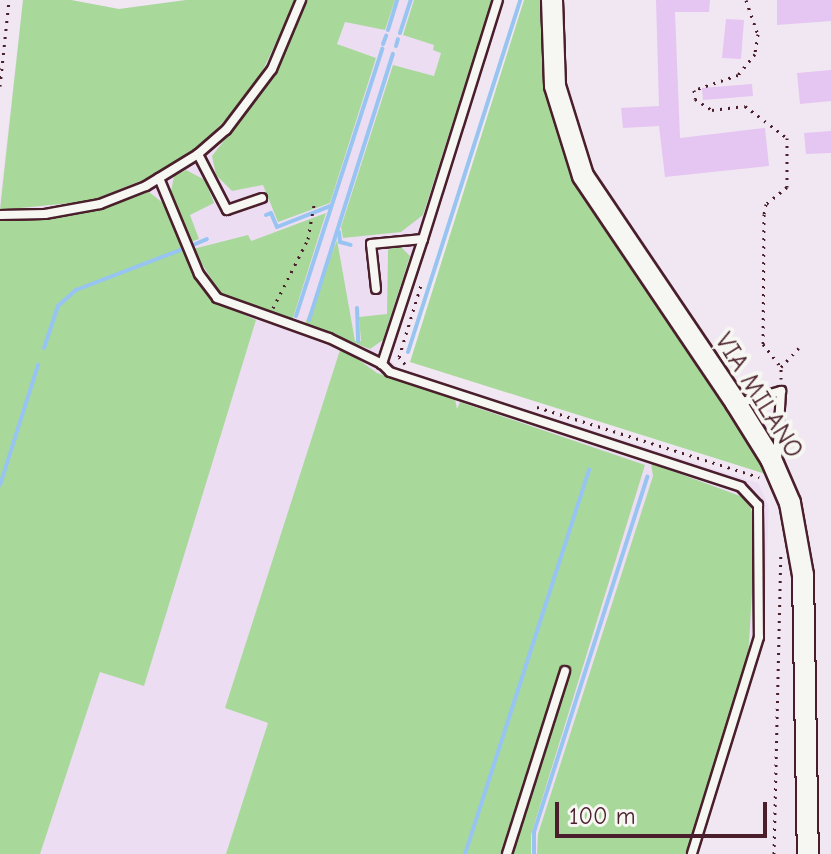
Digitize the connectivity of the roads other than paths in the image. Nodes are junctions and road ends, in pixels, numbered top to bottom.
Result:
1 (301, 0) edge
2 (498, 0) edge
3 (552, 0) edge
4 (198, 154) junction
5 (159, 178) junction
6 (262, 198) dead end
7 (0, 215) edge
8 (423, 239) junction
9 (376, 289) dead end
10 (382, 364) junction
11 (736, 403) junction
12 (769, 474) junction
13 (565, 671) dead end
14 (507, 854) edge
15 (692, 854) edge
16 (808, 854) edge

1 - 4 lane
2 - 8 lane
3 - 11 street, VIA MILANO
4 - 5 lane
4 - 6 lane
5 - 7 lane
5 - 10 lane
8 - 9 lane
8 - 10 lane
10 - 15 lane
11 - 12 street, VIA MILANO
11 - 12 lane
12 - 16 street, VIA MILANO
13 - 14 lane

